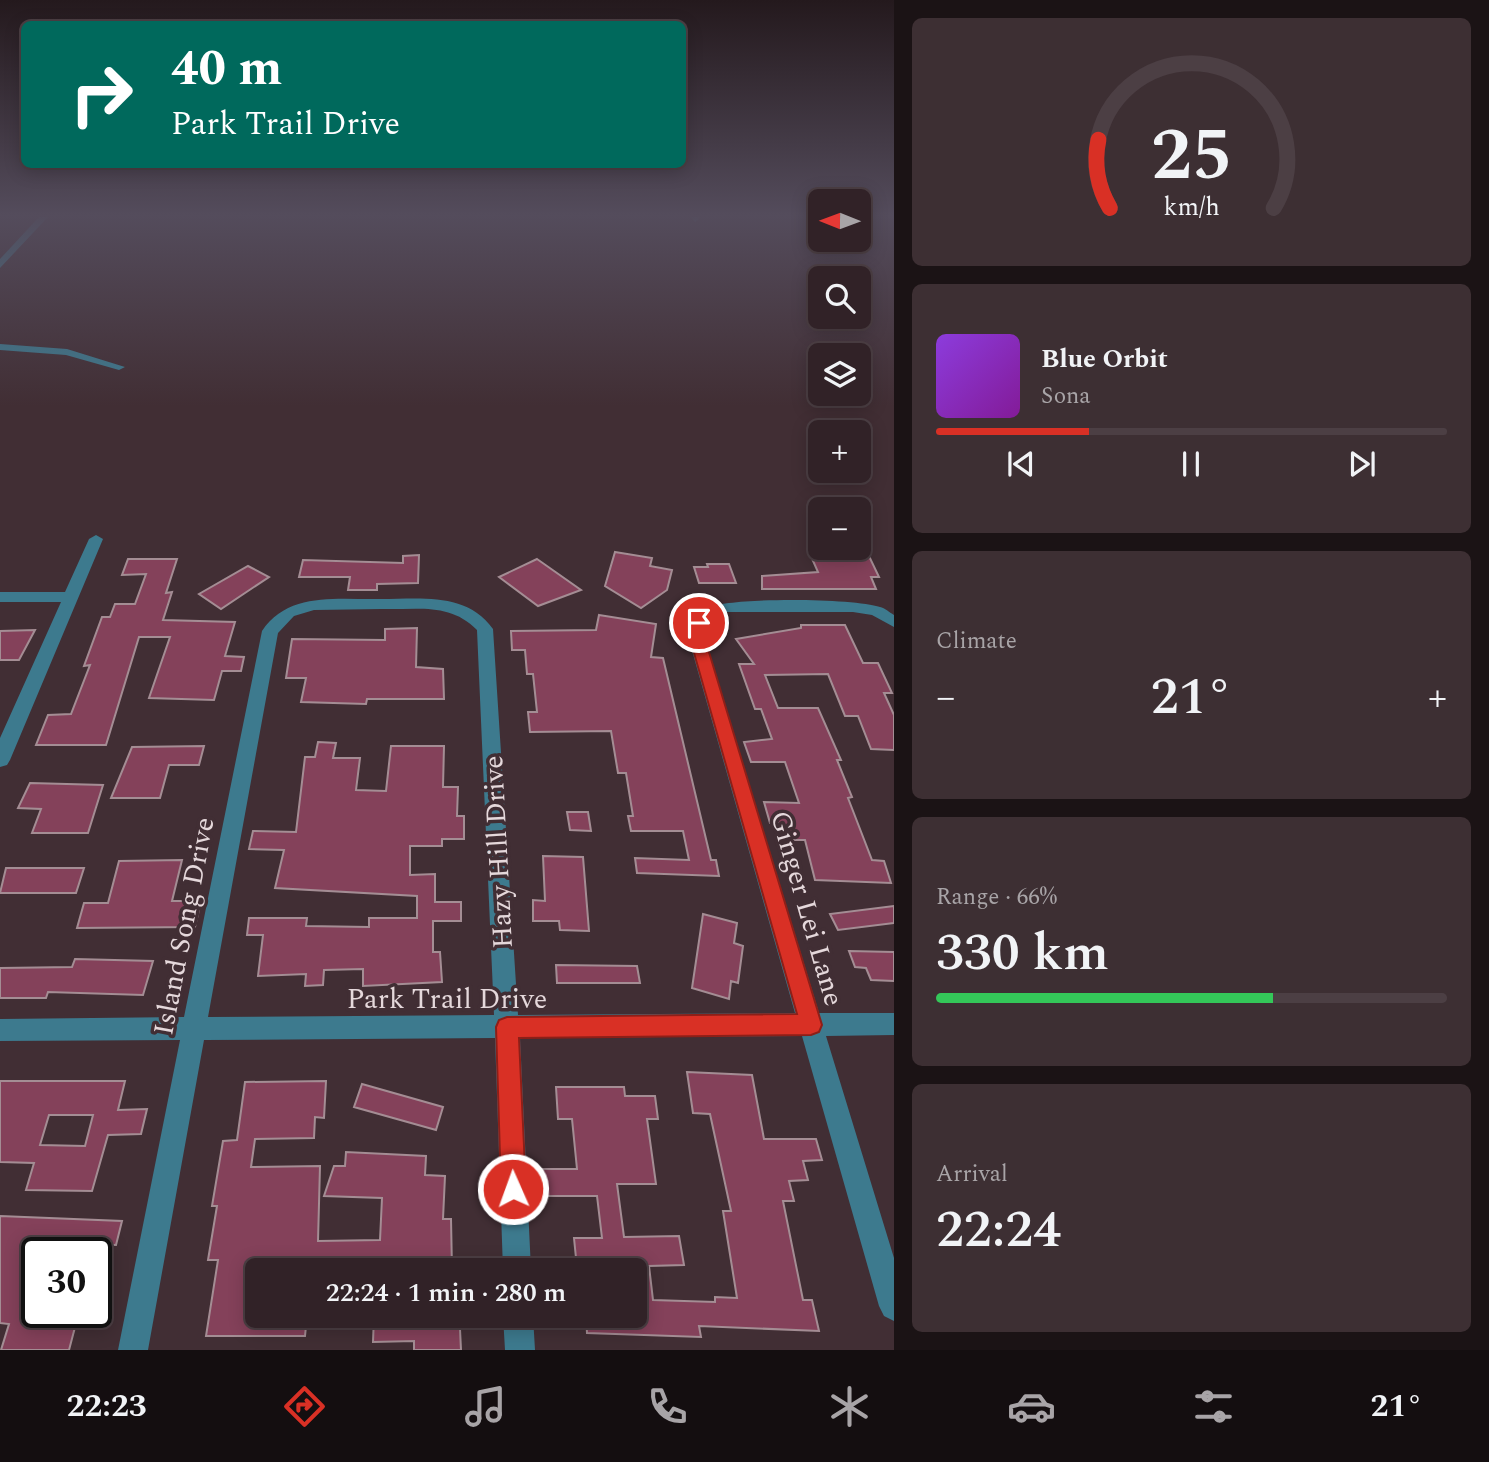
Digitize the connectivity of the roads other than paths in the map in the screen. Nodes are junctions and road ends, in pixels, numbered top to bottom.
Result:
1 (0, 347) edge
2 (119, 367) dead end
3 (96, 539) dead end
4 (0, 597) edge
5 (71, 597) junction
6 (381, 604) joint
7 (894, 622) edge
8 (0, 760) edge
9 (894, 1024) edge
10 (811, 1025) junction
11 (507, 1027) junction
12 (193, 1029) junction
13 (0, 1030) edge
14 (517, 1258) edge
15 (894, 1306) edge
16 (519, 1328) edge
17 (133, 1350) edge
18 (520, 1350) edge

1 - 2 street
3 - 5 street
4 - 5 street
5 - 8 street
6 - 11 street, Hazy Hill Drive
6 - 12 street, Island Song Drive
7 - 10 street, Ginger Lei Lane
9 - 10 street, Park Trail Drive
10 - 11 street, Park Trail Drive
10 - 15 street, Ginger Lei Lane
11 - 12 street, Park Trail Drive
11 - 14 street, Hazy Hill Drive
12 - 13 street, Park Trail Drive
12 - 17 street, Island Song Drive
16 - 18 street

